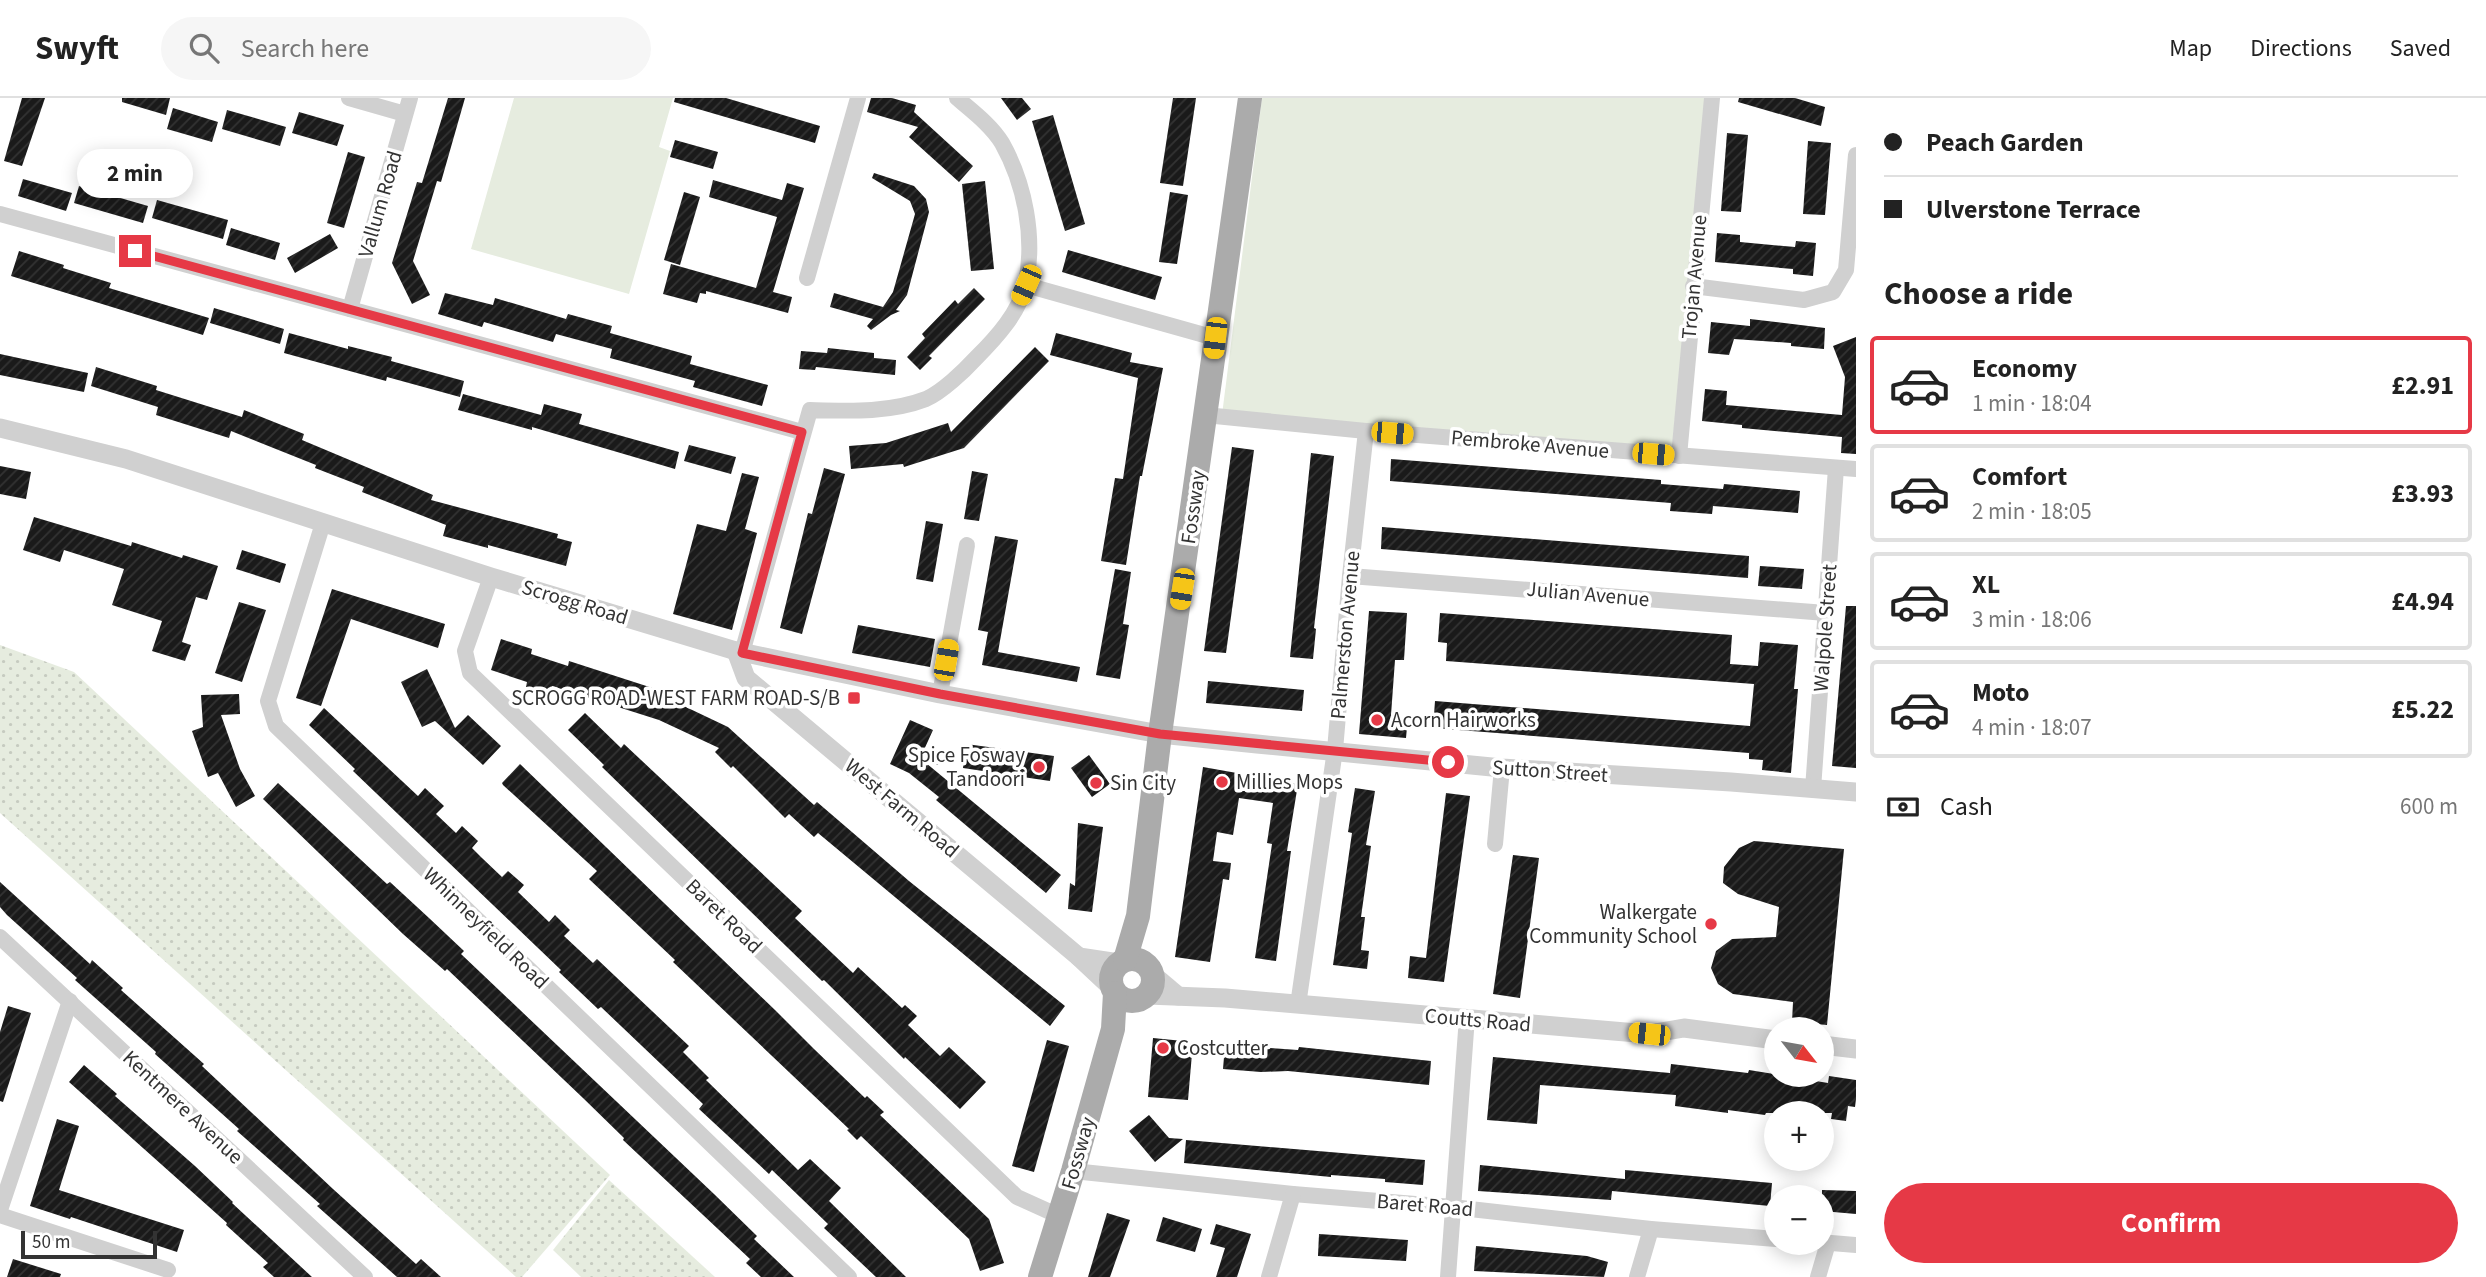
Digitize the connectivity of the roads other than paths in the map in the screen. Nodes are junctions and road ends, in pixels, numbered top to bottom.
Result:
1 (349, 98) edge
2 (858, 98) edge
3 (957, 98) edge
4 (1250, 98) edge
5 (1712, 98) edge
6 (408, 106) edge
7 (1856, 155) edge
8 (0, 214) edge
9 (807, 278) dead end
10 (1026, 285) junction
11 (1693, 286) junction
12 (350, 309) junction
13 (1215, 338) junction
14 (1205, 415) junction
15 (0, 428) edge
16 (1366, 431) junction
17 (802, 432) junction
18 (1679, 456) junction
19 (1836, 468) junction
20 (1856, 469) edge
21 (323, 523) junction
22 (967, 545) dead end
23 (1350, 576) junction
24 (491, 577) junction
25 (1826, 613) junction
26 (739, 652) junction
27 (940, 694) junction
28 (1160, 734) junction
29 (1335, 751) junction
30 (1502, 768) junction
31 (1813, 789) junction
32 (1856, 792) edge
33 (1495, 844) dead end
34 (0, 937) edge
35 (1080, 957) junction
36 (1138, 976) junction
37 (1113, 990) junction
38 (70, 1000) junction
39 (1298, 1005) junction
40 (1467, 1017) junction
41 (1113, 1029) junction
42 (1764, 1038) edge
43 (1834, 1046) edge
44 (1856, 1049) edge
45 (1073, 1171) junction
46 (1293, 1194) junction
47 (1452, 1207) junction
48 (0, 1210) edge
49 (0, 1215) edge
50 (1059, 1216) junction
51 (1651, 1229) junction
52 (1764, 1238) edge
53 (1834, 1244) edge
54 (1856, 1245) edge
55 (1821, 1255) edge
56 (168, 1270) dead end
57 (365, 1277) edge
58 (849, 1277) edge
59 (1040, 1277) edge
60 (1269, 1277) edge
61 (1448, 1277) edge
62 (1637, 1277) edge
63 (1818, 1277) edge

1 - 6 street
2 - 9 street
3 - 10 street
4 - 13 main road, Fossway
5 - 11 street, Trojan Avenue
6 - 12 street, Vallum Road
7 - 11 street
8 - 12 street
10 - 13 street
10 - 17 street
11 - 18 street, Trojan Avenue
12 - 17 street
13 - 14 main road, Fossway
14 - 16 street, Pembroke Avenue
14 - 28 main road, Fossway
15 - 21 street, Scrogg Road
16 - 18 street, Pembroke Avenue
16 - 23 street, Palmerston Avenue
17 - 26 street
18 - 19 street, Pembroke Avenue
19 - 20 street, Pembroke Avenue
19 - 25 street, Walpole Street
21 - 24 street, Scrogg Road
21 - 58 street, Whinneyfield Road
22 - 27 street
23 - 25 street, Julian Avenue
23 - 29 street, Palmerston Avenue
24 - 26 street, Scrogg Road
24 - 50 street, Baret Road
25 - 31 street, Walpole Street
26 - 27 street, Scrogg Road
26 - 35 street, West Farm Road
27 - 28 street, Scrogg Road
28 - 29 street, Sutton Street
28 - 36 main road, Fossway
29 - 30 street, Sutton Street
29 - 39 street, Palmerston Avenue
30 - 31 street, Sutton Street
30 - 33 street
31 - 32 street, Sutton Street
34 - 38 street, Kentmere Avenue
35 - 36 street
35 - 37 street, West Farm Road
36 - 37 main road
36 - 39 street, Coutts Road
36 - 41 main road, Fossway
37 - 41 main road, Fossway
38 - 48 street
38 - 57 street, Kentmere Avenue
39 - 40 street, Coutts Road
40 - 42 street, Coutts Road
40 - 47 street
41 - 45 main road, Fossway
43 - 44 street
45 - 46 street, Baret Road
45 - 50 main road, Fossway
46 - 47 street, Baret Road
46 - 60 street
47 - 51 street, Baret Road
47 - 61 street
49 - 56 street
50 - 59 main road, Fossway
51 - 52 street, Baret Road
51 - 62 street
53 - 54 street
55 - 63 street

